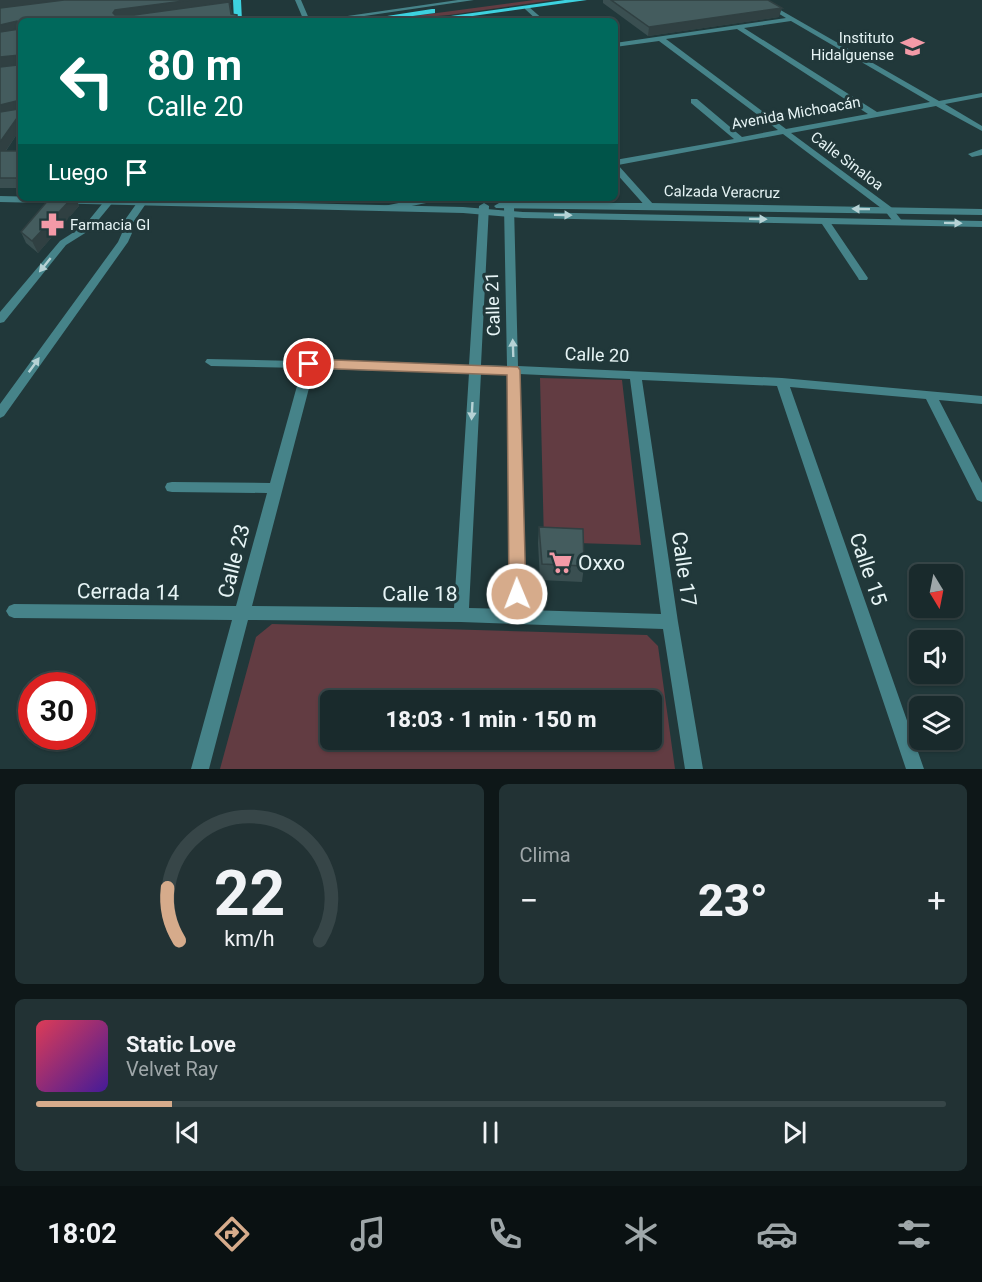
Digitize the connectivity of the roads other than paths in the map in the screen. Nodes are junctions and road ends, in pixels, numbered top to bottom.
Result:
1 (298, 0) edge
2 (471, 0) edge
3 (515, 0) edge
4 (571, 0) edge
5 (583, 0) edge
6 (759, 0) edge
7 (446, 2) edge
8 (237, 3) edge
9 (545, 5) junction
10 (226, 7) edge
11 (527, 8) junction
12 (238, 18) edge
13 (306, 18) edge
14 (337, 18) edge
15 (381, 18) edge
16 (444, 18) edge
17 (539, 18) edge
18 (792, 19) junction
19 (738, 27) junction
20 (661, 39) junction
21 (618, 45) edge
22 (982, 95) edge
23 (694, 101) dead end
24 (937, 104) junction
25 (874, 114) junction
26 (982, 129) edge
27 (783, 131) junction
28 (739, 139) junction
29 (982, 152) edge
30 (972, 154) dead end
31 (618, 164) edge
32 (618, 169) edge
33 (0, 199) edge
34 (18, 199) edge
35 (109, 201) joint
36 (255, 201) edge
37 (421, 201) edge
38 (142, 202) junction
39 (650, 206) junction
40 (387, 208) junction
41 (888, 209) junction
42 (484, 210) junction
43 (509, 210) junction
44 (982, 212) edge
45 (825, 220) junction
46 (898, 222) junction
47 (982, 224) edge
48 (88, 227) junction
49 (124, 227) junction
50 (863, 278) dead end
51 (0, 319) edge
52 (211, 362) dead end
53 (309, 364) junction
54 (474, 369) junction
55 (513, 370) junction
56 (635, 375) junction
57 (782, 382) junction
58 (932, 397) junction
59 (6, 398) edge
60 (982, 400) edge
61 (0, 413) edge
62 (172, 487) dead end
63 (274, 488) junction
64 (982, 496) edge
65 (14, 611) dead end
66 (242, 615) junction
67 (461, 615) junction
68 (518, 616) junction
69 (670, 622) junction
70 (200, 769) edge
71 (694, 769) edge
72 (915, 769) edge

1 - 13 street
2 - 7 street
3 - 15 main road
4 - 9 main road
5 - 9 main road
6 - 18 street
7 - 14 street
8 - 10 street
8 - 12 main road
9 - 11 main road
11 - 16 main road
11 - 17 street
18 - 19 street
18 - 24 street
19 - 20 street
19 - 25 street
20 - 21 street
20 - 27 street, Calle Sinaloa
22 - 24 street, Avenida Michoacán
23 - 28 street
24 - 25 street, Avenida Michoacán
24 - 26 street
25 - 27 street, Avenida Michoacán
27 - 28 street, Avenida Michoacán
27 - 41 street, Calle Sinaloa
28 - 31 street, Avenida Michoacán
29 - 30 street
32 - 39 street
33 - 34 street, Calzada Veracruz
35 - 38 street, Calzada Veracruz
35 - 48 street
36 - 38 street, Calzada Veracruz
36 - 40 street, Calzada Veracruz
37 - 40 street
38 - 49 street
41 -> 39 street, Calzada Veracruz
39 - 43 street, Calzada Veracruz
40 - 42 street, Calzada Veracruz
41 - 44 street, Calzada Veracruz
41 - 46 street, Calle Sinaloa
42 - 43 street, Calzada Veracruz
42 - 54 street, Calle 21
43 -> 45 street, Calzada Veracruz
55 -> 43 street, Calle 21
45 - 46 street, Calzada Veracruz
45 - 50 street
46 -> 47 street, Calzada Veracruz
48 - 49 street
48 -> 51 street
59 -> 49 street
52 - 53 street, Calle 20
53 - 54 street, Calle 20
53 - 63 street, Calle 23
54 - 55 street, Calle 20
54 -> 67 street, Calle 21
55 - 56 street, Calle 20
55 - 68 street, Calle 21
56 - 57 street, Calle 20
56 - 69 street, Calle 17
57 - 58 street, Calle 20
57 - 72 street, Calle 15
58 - 60 street, Calle 20
58 - 64 street
59 - 61 street
62 - 63 street
63 - 66 street, Calle 23
65 - 66 street, Cerrada 14
66 - 67 street, Calle 18
66 - 70 street, Calle 23
67 - 68 street, Calle 18
68 - 69 street, Calle 18
69 - 71 street, Calle 17

